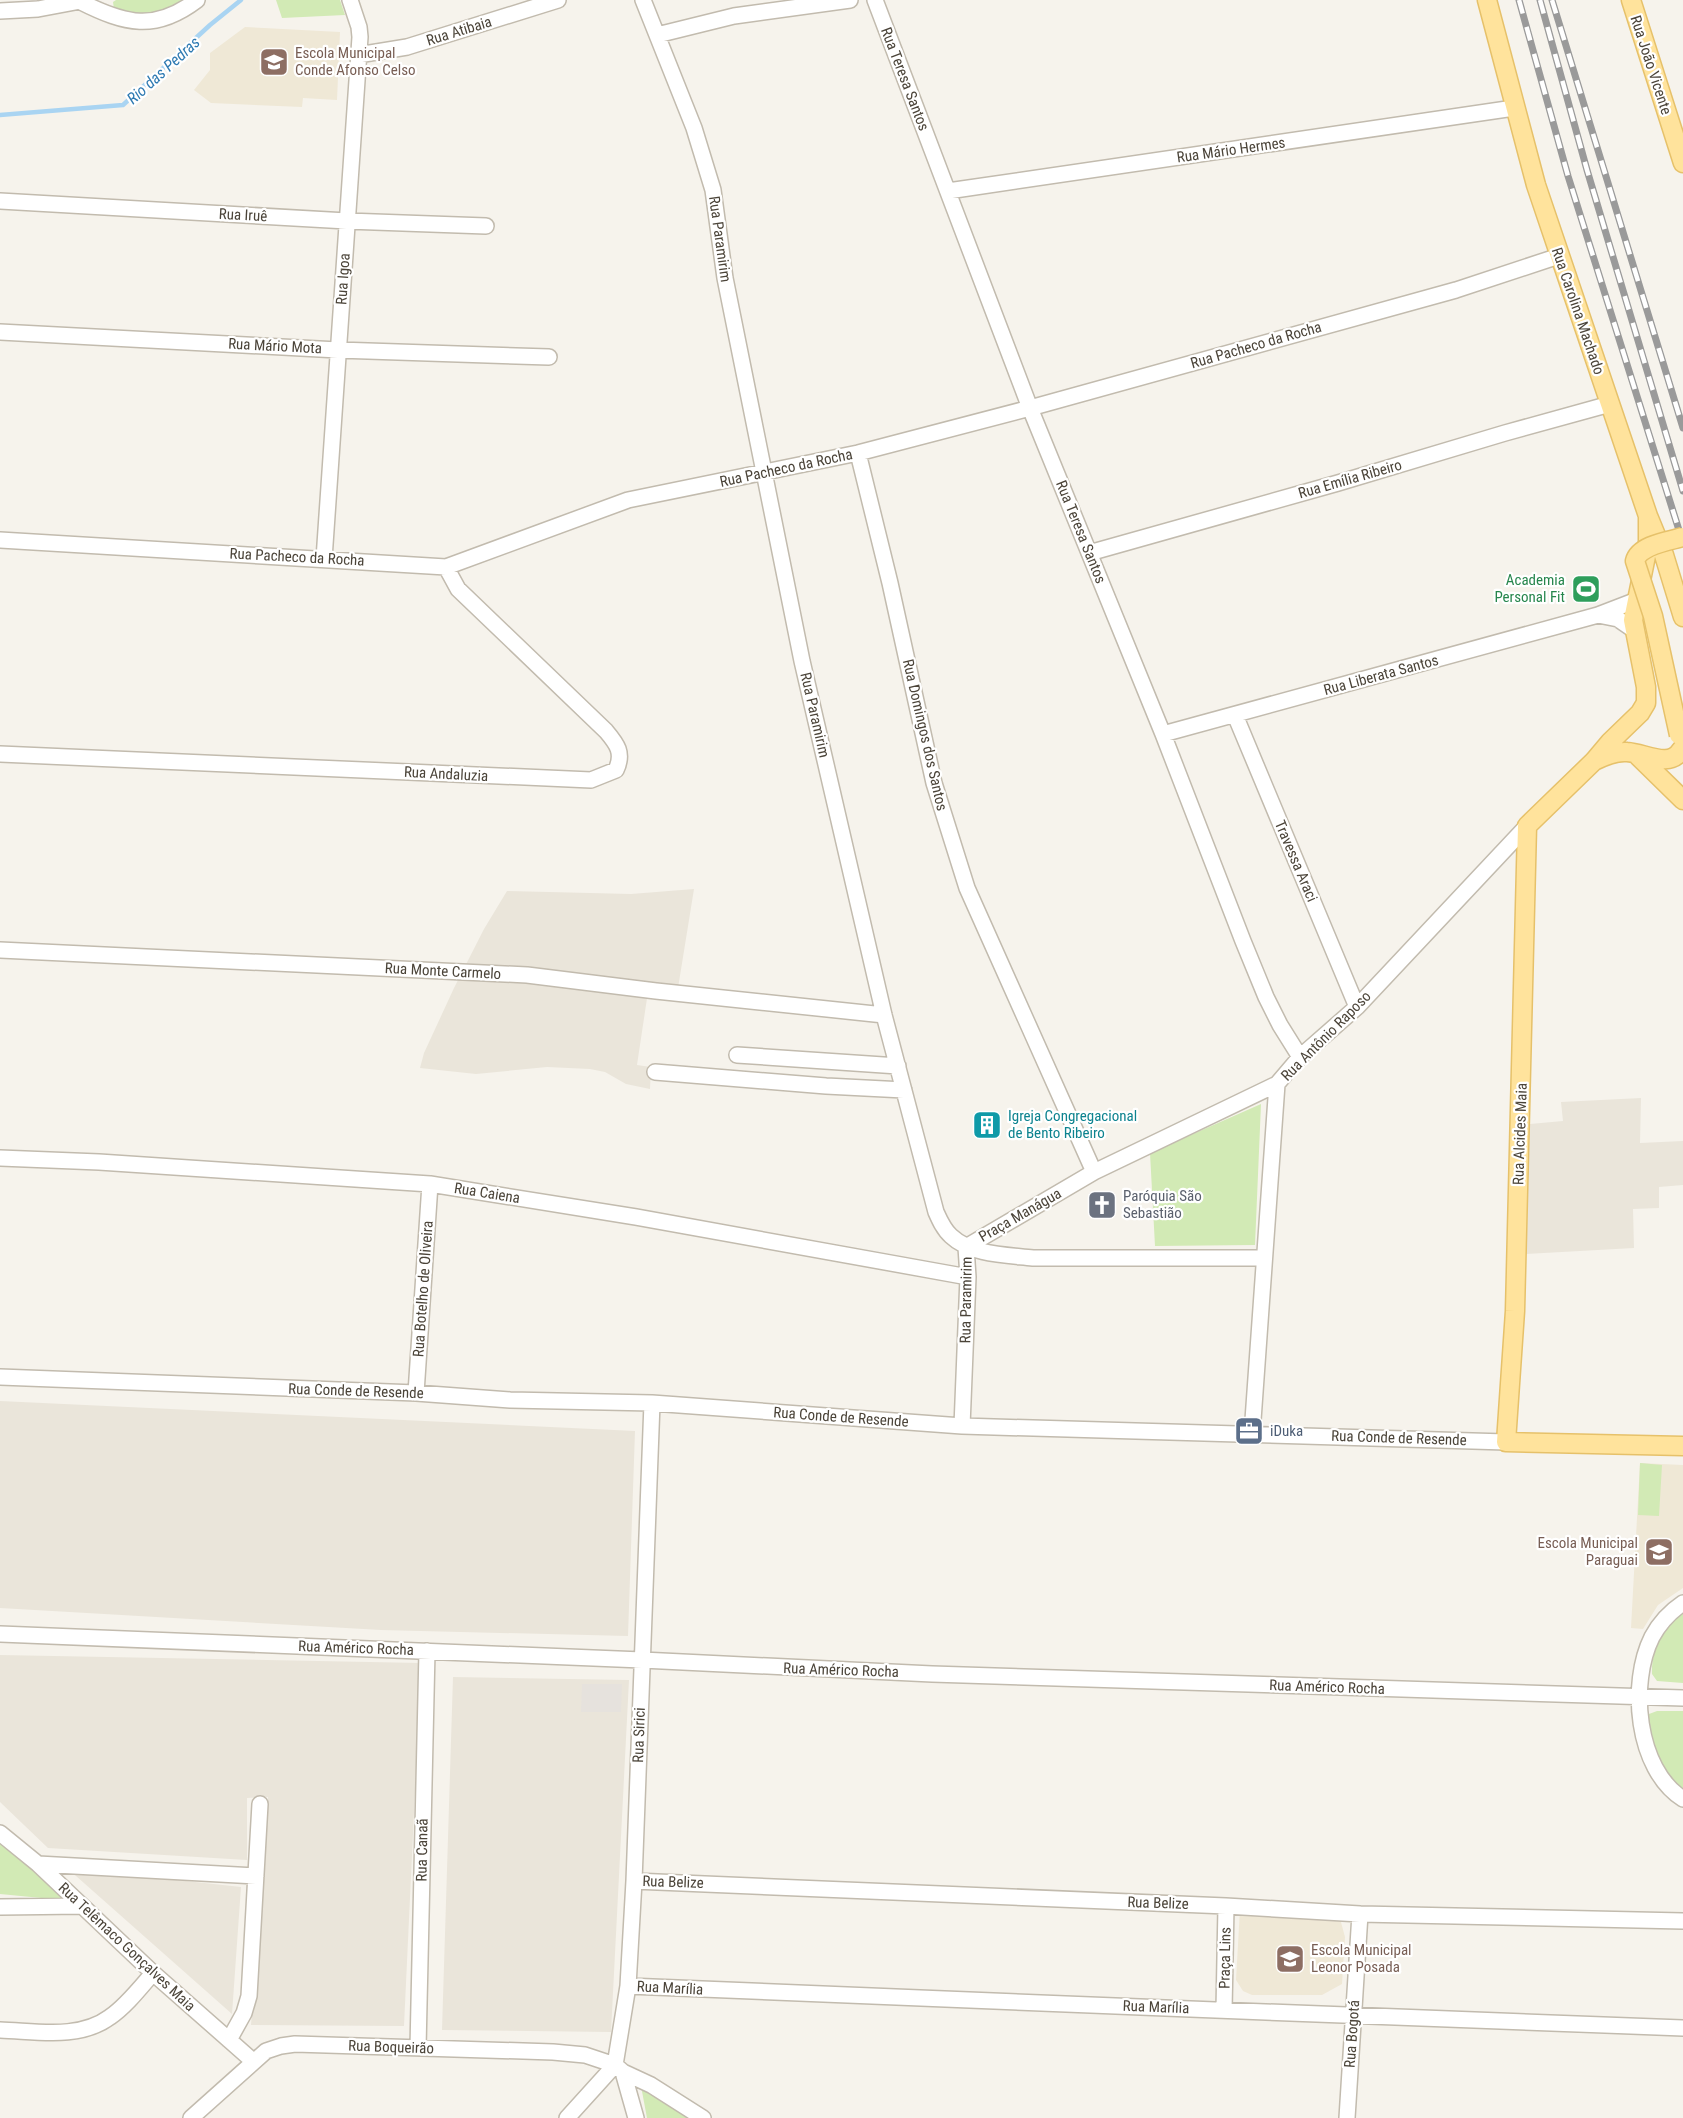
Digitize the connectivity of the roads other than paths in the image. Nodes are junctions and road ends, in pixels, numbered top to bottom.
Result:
1 (197, 0) edge
2 (350, 0) edge
3 (558, 0) edge
4 (643, 0) edge
5 (850, 0) edge
6 (875, 0) edge
7 (1486, 0) edge
8 (1631, 0) edge
9 (83, 1) edge
10 (0, 11) edge
11 (657, 35) junction
12 (358, 55) junction
13 (1514, 108) junction
14 (1683, 163) edge
15 (948, 191) junction
16 (0, 201) edge
17 (347, 221) junction
18 (486, 226) dead end
19 (1559, 256) junction
20 (0, 332) edge
21 (338, 350) junction
22 (549, 357) dead end
23 (1610, 404) junction
24 (1030, 408) junction
25 (858, 453) junction
26 (763, 473) junction
27 (1648, 516) junction
28 (1683, 537) edge
29 (0, 540) edge
30 (1089, 553) junction
31 (324, 559) junction
32 (446, 567) junction
33 (1637, 600) junction
34 (1599, 615) junction
35 (1683, 617) edge
36 (1634, 630) junction
37 (1235, 716) junction
38 (1163, 734) junction
39 (1681, 747) edge
40 (1635, 753) junction
41 (0, 754) edge
42 (1594, 761) junction
43 (1683, 800) edge
44 (1527, 826) junction
45 (0, 950) edge
46 (1357, 1007) junction
47 (884, 1015) junction
48 (737, 1055) dead end
49 (1300, 1058) junction
50 (898, 1066) junction
51 (655, 1072) dead end
52 (1277, 1084) junction
53 (904, 1090) junction
54 (0, 1158) edge
55 (1094, 1172) junction
56 (430, 1184) junction
57 (966, 1247) junction
58 (1264, 1258) junction
59 (968, 1277) junction
60 (0, 1377) edge
61 (416, 1394) junction
62 (652, 1403) junction
63 (962, 1426) junction
64 (1252, 1434) junction
65 (1506, 1442) junction
66 (1683, 1446) edge
67 (1683, 1602) edge
68 (0, 1634) edge
69 (427, 1651) junction
70 (642, 1660) junction
71 (1640, 1697) junction
72 (1683, 1698) edge
73 (1683, 1798) edge
74 (260, 1804) dead end
75 (0, 1833) edge
76 (38, 1864) junction
77 (256, 1876) junction
78 (634, 1881) junction
79 (82, 1906) junction
80 (1226, 1906) junction
81 (0, 1907) edge
82 (1360, 1914) junction
83 (1683, 1921) edge
84 (153, 1973) junction
85 (628, 1986) junction
86 (1224, 2010) junction
87 (1353, 2014) junction
88 (1683, 2028) edge
89 (0, 2030) edge
90 (229, 2040) junction
91 (418, 2048) junction
92 (253, 2061) junction
93 (619, 2069) junction
94 (191, 2118) edge
95 (567, 2118) edge
96 (636, 2118) edge
97 (703, 2118) edge
98 (1347, 2118) edge

1 - 9 street
2 - 12 street, Rua Igoa
3 - 12 street, Rua Atibaia
4 - 11 street, Rua Paramirim
5 - 11 street
6 - 15 street, Rua Teresa Santos
7 - 13 main road, Rua Carolina Machado
8 - 14 main road, Rua João Vicente
9 - 10 street
11 - 26 street, Rua Paramirim
12 - 17 street, Rua Igoa
13 - 15 street, Rua Mário Hermes
13 - 19 main road, Rua Carolina Machado
15 - 24 street, Rua Teresa Santos
16 - 17 street, Rua Iruê
17 - 18 street, Rua Iruê
17 - 21 street, Rua Igoa
19 - 23 main road, Rua Carolina Machado
19 - 24 street, Rua Pacheco da Rocha
20 - 21 street, Rua Mário Mota
21 - 22 street, Rua Mário Mota
21 - 31 street, Rua Igoa
23 - 27 main road, Rua Carolina Machado
23 - 30 street, Rua Emília Ribeiro
24 - 25 street, Rua Pacheco da Rocha
24 - 30 street, Rua Teresa Santos
25 - 26 street, Rua Pacheco da Rocha
25 - 55 street, Rua Domingos dos Santos
26 - 32 street, Rua Pacheco da Rocha
26 - 47 street, Rua Paramirim
27 - 33 main road, Rua Antônio Raposo
27 - 35 main road, Rua Carolina Machado
28 - 39 main road, bridge
29 - 31 street, Rua Pacheco da Rocha
30 - 38 street, Rua Teresa Santos
31 - 32 street, Rua Pacheco da Rocha
32 - 41 street, Rua Andaluzia
33 - 34 street, Rua Liberata Santos
33 - 36 main road, Rua Antônio Raposo
34 - 36 street
34 - 37 street, Rua Liberata Santos
36 - 42 main road, Rua Antônio Raposo
37 - 38 street, Rua Liberata Santos
37 - 46 street, Travessa Araci
38 - 49 street, Rua Teresa Santos
39 - 40 main road, Rua Antônio Raposo
40 - 42 main road, Rua Antônio Raposo
40 - 43 main road
42 - 44 main road, Rua Antônio Raposo
44 - 46 street, Rua Antônio Raposo
44 - 65 main road, Rua Alcides Maia
45 - 47 street, Rua Monte Carmelo
46 - 49 street, Rua Antônio Raposo
47 - 50 street, Rua Paramirim
48 - 50 street
49 - 52 street, Rua Antônio Raposo
50 - 53 street, Rua Paramirim
51 - 53 street
52 - 55 street, Praça Manágua
52 - 58 street, Rua Antônio Raposo
53 - 57 street, Rua Paramirim
54 - 56 street, Rua Caiena
55 - 57 street, Praça Manágua
56 - 59 street, Rua Caiena
56 - 61 street, Rua Botelho de Oliveira
57 - 58 street, Praça Manágua
57 - 59 street, Rua Paramirim
58 - 64 street, Rua Antônio Raposo
59 - 63 street, Rua Paramirim
60 - 61 street, Rua Conde de Resende
61 - 62 street, Rua Conde de Resende
62 - 63 street, Rua Conde de Resende
62 - 70 street, Rua Sirici
63 - 64 street, Rua Conde de Resende
64 - 65 street, Rua Conde de Resende
65 - 66 main road, Rua Conde de Resende
67 - 71 street
68 - 69 street, Rua Américo Rocha
69 - 70 street, Rua Américo Rocha
69 - 91 street, Rua Canaã
70 - 71 street, Rua Américo Rocha
70 - 78 street, Rua Sirici
71 - 72 street, Rua Américo Rocha
71 - 73 street
74 - 77 street
75 - 76 street, Rua Telêmaco Gonçalves Maia
76 - 77 street
76 - 79 street, Rua Telêmaco Gonçalves Maia
77 - 90 street
78 - 80 street, Rua Belize
78 - 85 street, Rua Sirici
79 - 81 street
79 - 84 street, Rua Telêmaco Gonçalves Maia
80 - 82 street, Rua Belize
80 - 86 street, Praça Lins
82 - 83 street, Rua Belize
82 - 87 street, Rua Bogotá
84 - 89 street
84 - 90 street, Rua Telêmaco Gonçalves Maia
85 - 86 street, Rua Marília
85 - 93 street, Rua Sirici
86 - 87 street, Rua Marília
87 - 88 street, Rua Marília
87 - 98 street, Rua Bogotá
90 - 92 street, Rua Telêmaco Gonçalves Maia
91 - 92 street, Rua Boqueirão
91 - 93 street, Rua Boqueirão
92 - 94 street, Rua Boqueirão
93 - 95 street
93 - 96 street
93 - 97 street

